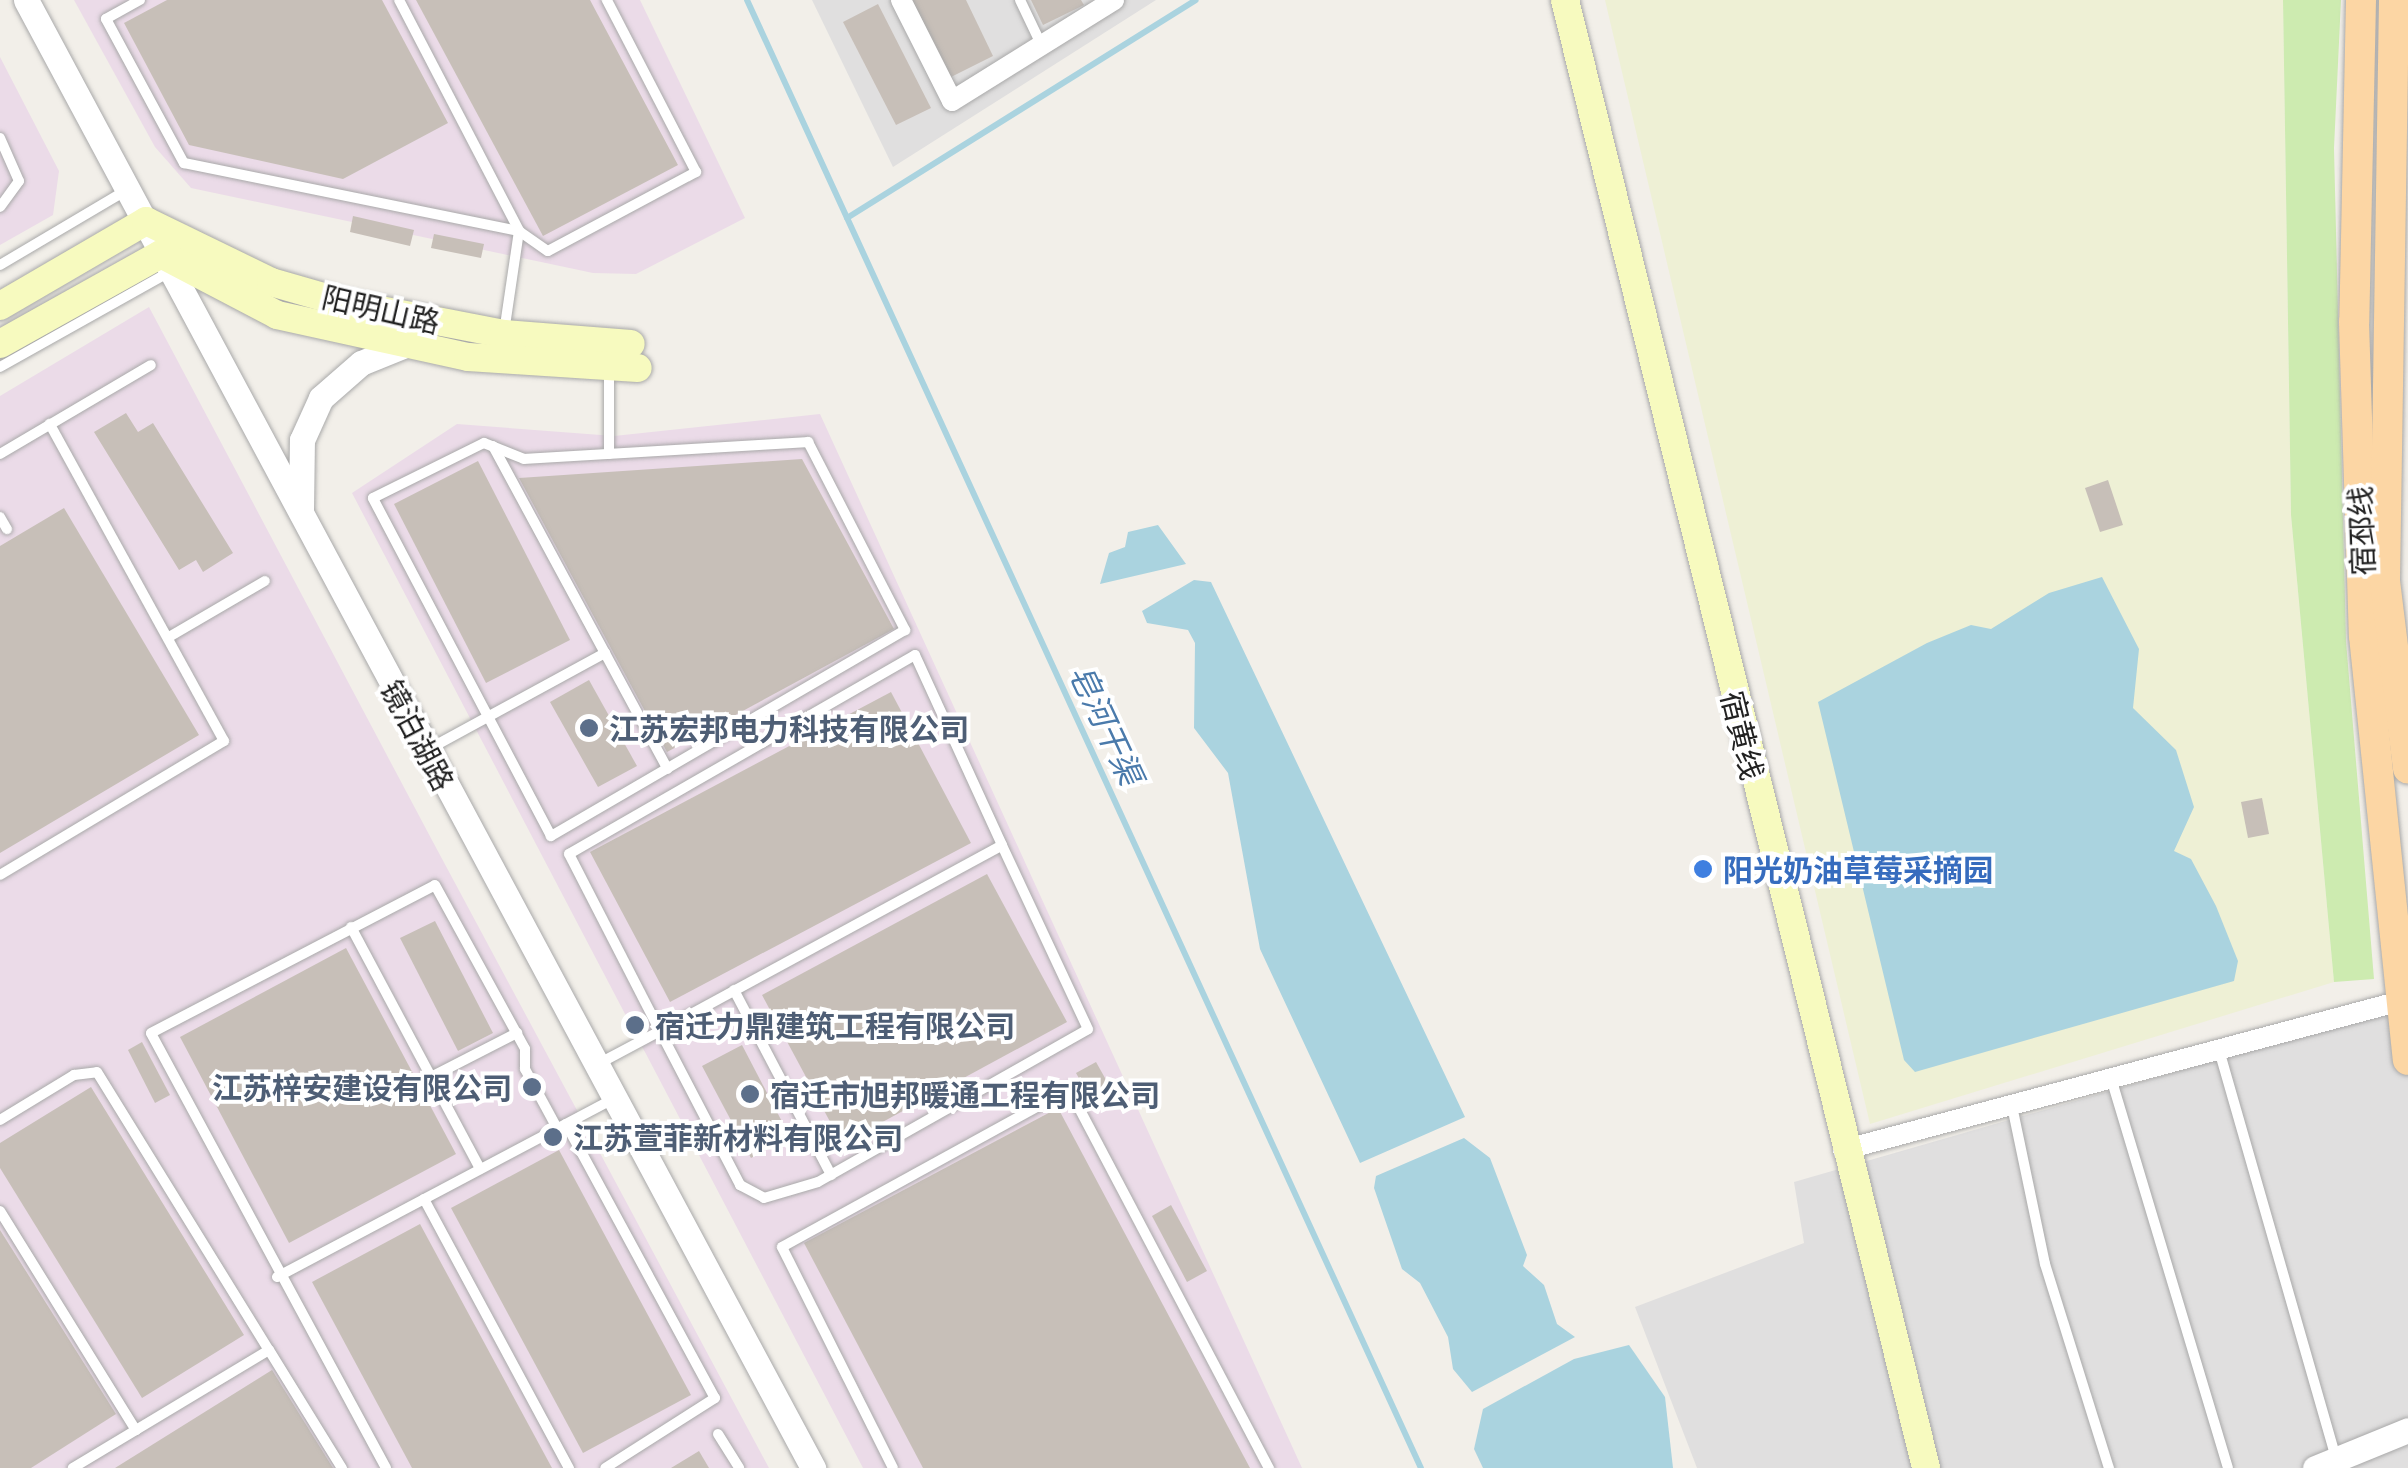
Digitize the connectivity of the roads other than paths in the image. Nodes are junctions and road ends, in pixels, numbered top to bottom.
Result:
1 (26, 0) edge
2 (140, 0) edge
3 (400, 0) edge
4 (607, 0) edge
5 (901, 0) edge
6 (1020, 0) edge
7 (1114, 0) edge
8 (1565, 0) edge
9 (2361, 0) edge
10 (2394, 0) edge
11 (1042, 46) junction
12 (0, 138) edge
13 (127, 190) junction
14 (0, 207) edge
15 (146, 221) junction
16 (519, 230) junction
17 (166, 263) junction
18 (0, 264) edge
19 (0, 306) edge
20 (0, 344) edge
21 (405, 344) junction
22 (503, 346) junction
23 (151, 365) dead end
24 (609, 366) junction
25 (0, 367) edge
26 (2398, 395) edge
27 (50, 424) junction
28 (493, 445) junction
29 (0, 454) edge
30 (609, 454) junction
31 (0, 517) edge
32 (302, 519) junction
33 (7, 529) dead end
34 (265, 581) dead end
35 (169, 637) junction
36 (605, 653) junction
37 (486, 717) junction
38 (426, 750) junction
39 (668, 769) junction
40 (2408, 769) edge
41 (1002, 845) junction
42 (0, 874) edge
43 (350, 926) junction
44 (734, 990) junction
45 (2404, 1000) edge
46 (660, 1031) junction
47 (517, 1033) junction
48 (2219, 1050) junction
49 (2408, 1060) edge
50 (596, 1065) junction
51 (431, 1077) junction
52 (2111, 1078) junction
53 (614, 1098) junction
54 (2012, 1105) junction
55 (0, 1120) edge
56 (562, 1126) junction
57 (1843, 1150) junction
58 (480, 1169) junction
59 (831, 1175) junction
60 (424, 1199) junction
61 (0, 1210) edge
62 (276, 1277) junction
63 (268, 1350) junction
64 (136, 1430) junction
65 (2408, 1430) edge
66 (718, 1434) dead end
67 (2330, 1465) edge
68 (73, 1468) edge
69 (342, 1468) edge
70 (386, 1468) edge
71 (569, 1468) edge
72 (605, 1468) edge
73 (739, 1468) edge
74 (812, 1468) edge
75 (892, 1468) edge
76 (1269, 1468) edge
77 (1926, 1468) edge
78 (2109, 1468) edge
79 (2228, 1468) edge

1 - 13 street, 镜泊湖路
2 - 16 lane
3 - 16 lane
4 - 16 lane
5 - 11 street
6 - 11 lane
7 - 11 street
8 - 57 main road, 宿黄线
9 - 45 main road, 宿邳线
10 - 26 main road, 宿邳线
12 - 14 lane
13 - 15 street, 镜泊湖路
13 - 18 lane
15 - 17 street, 镜泊湖路
15 - 19 main road
15 - 22 main road, 阳明山路
16 - 22 lane
17 - 20 main road
17 - 21 main road, 阳明山路
17 - 25 lane
17 - 32 street, 镜泊湖路
21 - 22 main road, 阳明山路
21 - 32 street
22 - 24 main road, 阳明山路
22 - 24 main road, 阳明山路
23 - 27 lane
24 - 30 lane
26 - 40 main road, 宿邳线
27 - 29 lane
27 - 35 lane
28 - 30 lane
28 - 36 lane
28 - 37 lane
30 - 39 lane
31 - 33 lane
32 - 38 street, 镜泊湖路
34 - 35 lane
35 - 42 lane
36 - 37 lane
36 - 39 lane
37 - 38 lane
37 - 39 lane
38 - 50 street, 镜泊湖路
41 - 44 lane
41 - 46 lane
41 - 59 lane
43 - 47 lane
43 - 51 lane
43 - 62 lane
44 - 46 lane
44 - 59 lane
45 - 48 street
45 - 49 main road, 宿邳线
46 - 50 lane
46 - 59 lane
47 - 51 lane
47 - 56 lane
48 - 52 street
48 - 67 lane
50 - 53 street, 镜泊湖路
51 - 58 lane
52 - 54 street
52 - 79 lane
53 - 56 lane
53 - 74 street, 镜泊湖路
54 - 57 street
54 - 78 lane
55 - 63 lane
56 - 58 lane
56 - 72 lane
57 - 77 main road, 宿黄线
58 - 60 lane
60 - 62 lane
60 - 71 lane
61 - 64 lane
62 - 70 lane
63 - 64 lane
63 - 69 lane
64 - 68 lane
65 - 67 street
66 - 73 lane
75 - 76 lane

